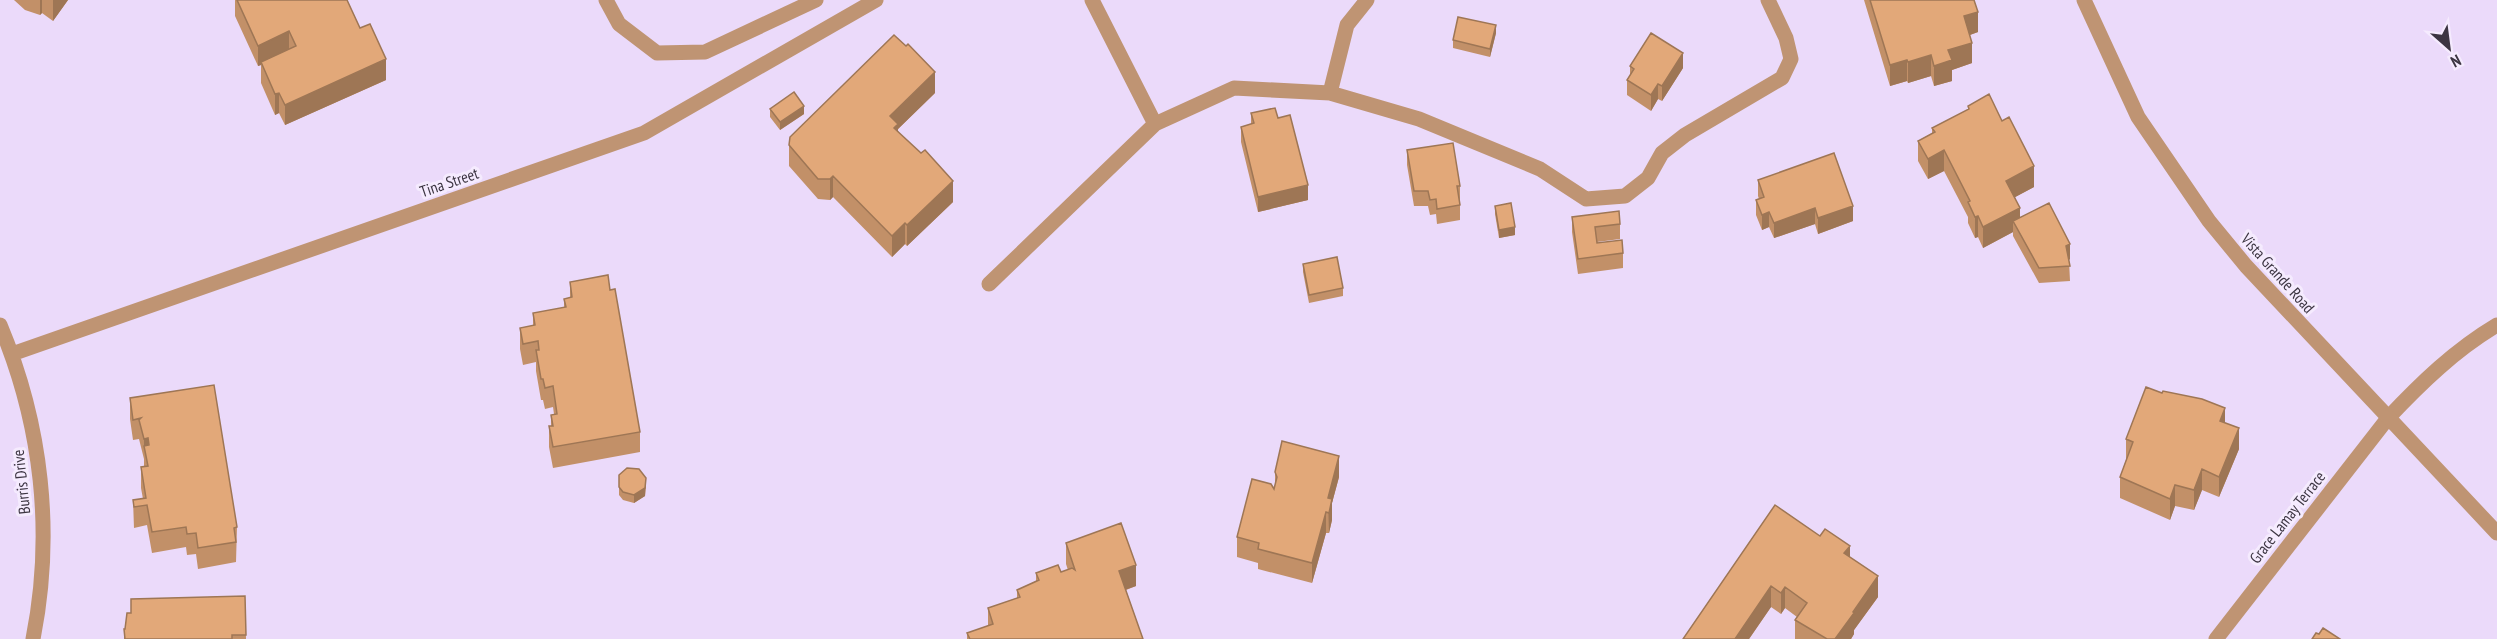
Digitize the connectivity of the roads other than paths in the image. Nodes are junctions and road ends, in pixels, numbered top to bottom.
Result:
1 (606, 0) edge
2 (816, 0) edge
3 (876, 0) edge
4 (1092, 0) edge
5 (1367, 0) edge
6 (1768, 0) edge
7 (2084, 0) edge
8 (1330, 93) junction
9 (1155, 124) junction
10 (989, 284) dead end
11 (0, 325) edge
12 (2497, 325) edge
13 (12, 354) junction
14 (2388, 418) junction
15 (2497, 533) edge
16 (33, 639) edge
17 (2216, 639) edge

1 - 2 street
3 - 13 street, Tina Street
4 - 9 street
5 - 8 street
6 - 8 street
7 - 14 street, Vista Grande Road
8 - 9 street
9 - 10 street
11 - 13 street, Burris Drive
12 - 14 street, Grace Lamay Terrace
13 - 16 street, Burris Drive
14 - 15 street, Vista Grande Road
14 - 17 street, Grace Lamay Terrace

